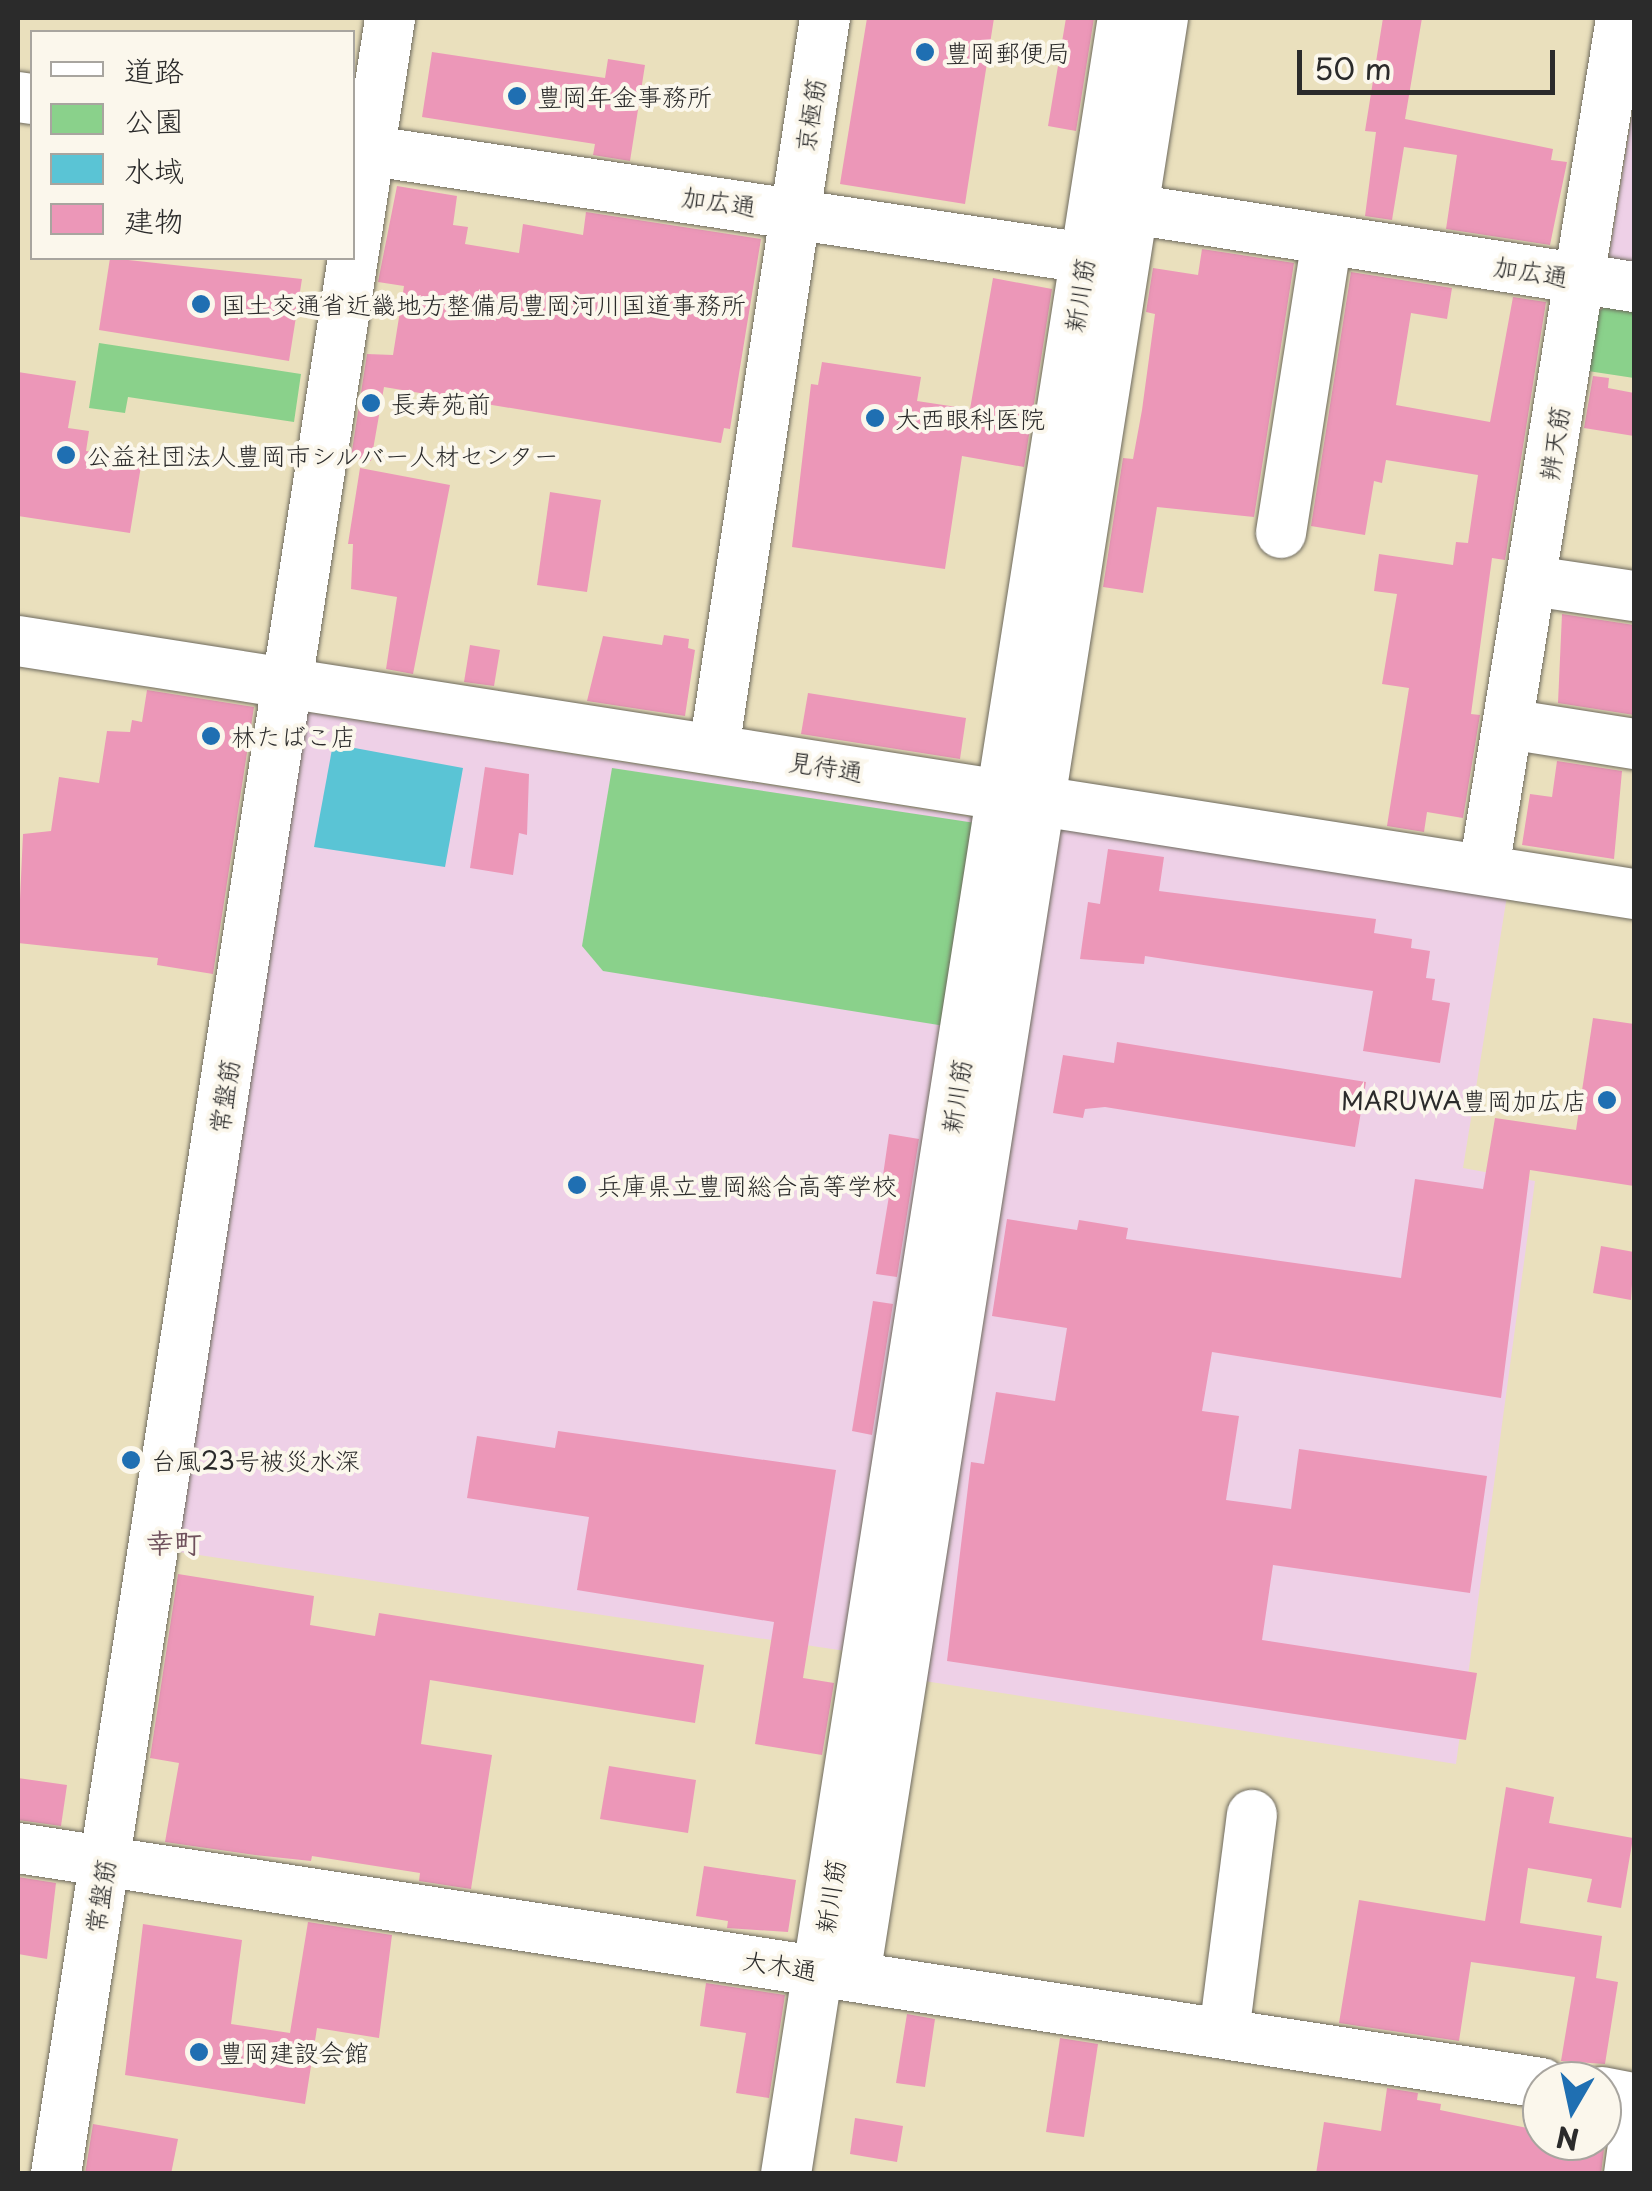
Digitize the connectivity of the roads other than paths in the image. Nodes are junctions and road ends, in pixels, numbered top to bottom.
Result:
1 (390, 18) edge
2 (825, 18) edge
3 (1123, 18) edge
4 (1163, 18) edge
5 (1622, 18) edge
6 (361, 149) edge
7 (355, 193) edge
8 (1132, 210) junction
9 (796, 212) junction
10 (1327, 240) junction
11 (1085, 258) junction
12 (346, 260) edge
13 (1581, 279) junction
14 (1634, 287) edge
15 (1281, 534) dead end
16 (1532, 581) junction
17 (1634, 596) edge
18 (18, 642) edge
19 (288, 684) junction
20 (1508, 724) junction
21 (1634, 744) edge
22 (714, 749) junction
23 (1021, 797) junction
24 (1484, 869) junction
25 (1634, 894) edge
26 (1252, 1815) dead end
27 (18, 1848) edge
28 (106, 1861) junction
29 (836, 1973) junction
30 (1224, 2032) junction
31 (1522, 2080) edge
32 (1634, 2140) edge
33 (44, 2163) edge
34 (786, 2174) edge
35 (1629, 2174) edge

1 - 6 street, 常盤筋
2 - 9 street, 京極筋
3 - 11 street, 新川筋
4 - 8 street, 新川筋
5 - 13 street, 辨天筋
6 - 7 street, 常盤筋
6 - 9 street, 加広通
8 - 10 street, 加広通
8 - 23 street, 新川筋
9 - 11 street, 加広通
9 - 22 street, 京極筋
10 - 13 street, 加広通
10 - 15 street
11 - 23 street, 新川筋
12 - 19 street, 常盤筋
13 - 14 street, 加広通
13 - 16 street, 辨天筋
16 - 17 street
16 - 20 street, 辨天筋
18 - 19 street, 見待通
19 - 22 street, 見待通
19 - 28 street, 常盤筋
20 - 21 street
20 - 24 street, 辨天筋
22 - 23 street, 見待通
23 - 24 street, 見待通
23 - 29 street, 新川筋
24 - 25 street, 見待通
26 - 30 street
27 - 28 street, 大木通
28 - 29 street, 大木通
28 - 33 street, 常盤筋
29 - 30 street, 大木通
29 - 34 street, 新川筋
30 - 31 street, 大木通
32 - 35 street

